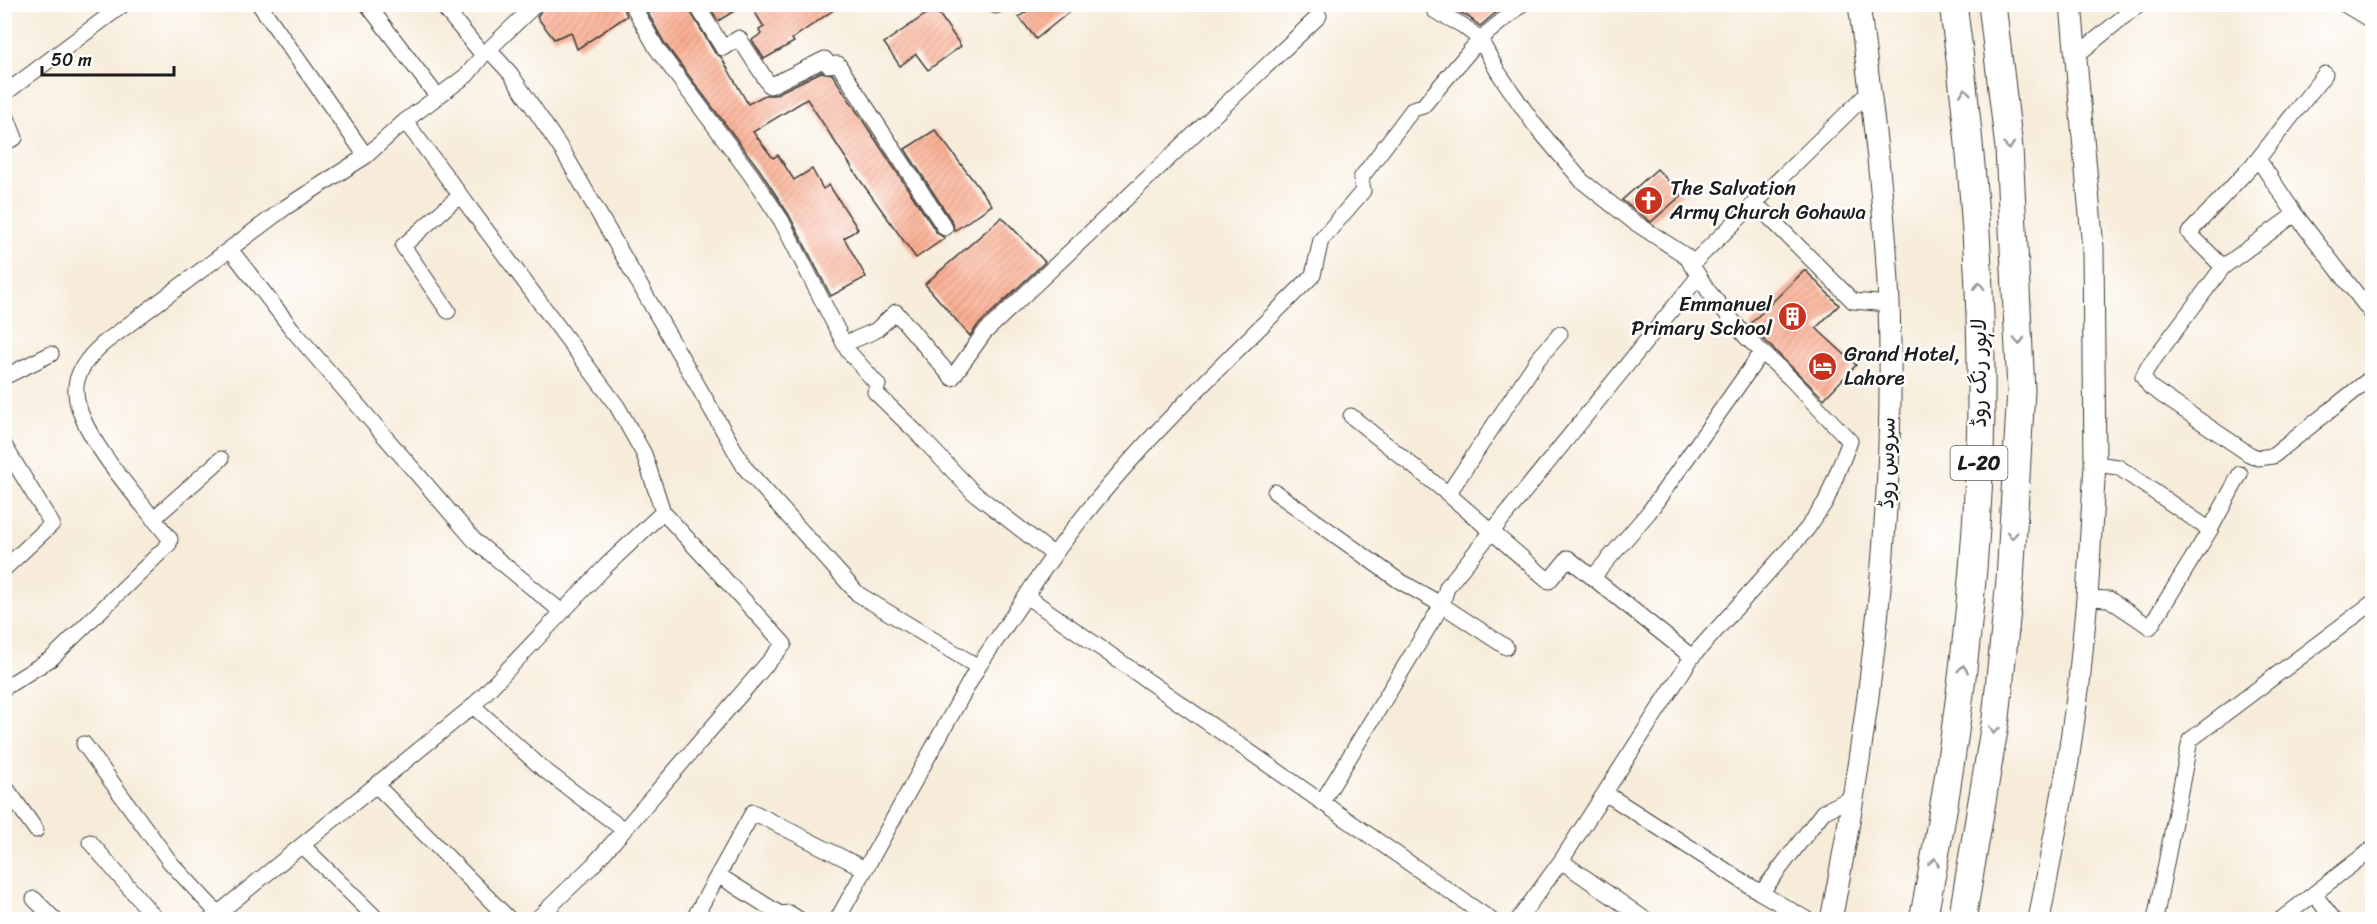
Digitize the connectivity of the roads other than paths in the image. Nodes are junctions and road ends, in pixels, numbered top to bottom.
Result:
1 (124, 4) edge
2 (259, 4) edge
3 (367, 4) edge
4 (441, 4) edge
5 (536, 4) edge
6 (632, 4) edge
7 (696, 4) edge
8 (1431, 4) edge
9 (1522, 4) edge
10 (1858, 4) edge
11 (1953, 4) edge
12 (1992, 4) edge
13 (2071, 4) edge
14 (2139, 4) edge
15 (2344, 4) edge
16 (1319, 16) dead end
17 (2373, 21) edge
18 (1480, 39) junction
19 (486, 52) junction
20 (2077, 55) junction
21 (2325, 74) dead end
22 (1870, 91) junction
23 (4, 94) edge
24 (437, 96) junction
25 (4, 110) edge
26 (405, 121) junction
27 (4, 143) edge
28 (366, 156) junction
29 (2258, 159) junction
30 (459, 196) junction
31 (1755, 203) junction
32 (2295, 214) junction
33 (945, 228) dead end
34 (230, 249) junction
35 (2223, 267) junction
36 (1695, 270) junction
37 (1889, 304) junction
38 (448, 311) dead end
39 (2373, 314) edge
40 (1560, 334) dead end
41 (844, 344) junction
42 (1762, 352) junction
43 (51, 354) dead end
44 (4, 377) edge
45 (2373, 377) edge
46 (1351, 416) dead end
47 (4, 446) edge
48 (221, 459) dead end
49 (2095, 464) junction
50 (2240, 474) dead end
51 (1275, 492) dead end
52 (1448, 494) junction
53 (663, 512) junction
54 (153, 519) junction
55 (2210, 530) junction
56 (1491, 532) junction
57 (1054, 555) junction
58 (4, 569) edge
59 (1593, 577) junction
60 (1026, 596) junction
61 (2087, 598) junction
62 (2373, 603) edge
63 (1442, 605) junction
64 (562, 612) junction
65 (1506, 647) dead end
66 (1692, 657) junction
67 (978, 667) junction
68 (4, 688) edge
69 (473, 706) junction
70 (84, 744) dead end
71 (4, 785) edge
72 (377, 786) junction
73 (1605, 793) junction
74 (1854, 796) junction
75 (1322, 802) junction
76 (36, 830) dead end
77 (624, 830) junction
78 (90, 842) dead end
79 (303, 846) junction
80 (2373, 849) edge
81 (1561, 861) junction
82 (865, 869) junction
83 (718, 875) junction
84 (1761, 893) junction
85 (2314, 894) junction
86 (34, 899) dead end
87 (217, 918) edge
88 (55, 920) edge
89 (158, 920) edge
90 (378, 920) edge
91 (510, 920) edge
92 (536, 920) edge
93 (693, 920) edge
94 (800, 920) edge
95 (837, 920) edge
96 (1491, 920) edge
97 (1518, 920) edge
98 (1646, 920) edge
99 (1808, 920) edge
100 (1831, 920) edge
101 (1923, 920) edge
102 (1962, 920) edge
103 (2039, 920) edge
104 (2155, 920) edge
105 (2280, 920) edge
106 (2334, 920) edge

1 - 23 street
2 - 28 street
3 - 24 street
4 - 19 street
5 - 19 street
6 - 41 street
7 - 33 street
8 - 18 street
9 - 18 street
10 - 22 street, سروس روڈ
101 -> 11 highway, لاہور رنگ روڈ / L-20
12 -> 102 highway, لاہور رنگ روڈ / L-20
13 - 20 street
14 - 20 street
15 - 17 street
16 - 41 street
18 - 36 street
18 - 57 street
19 - 24 street
19 - 67 street
20 - 49 street
21 - 29 street
22 - 31 street
22 - 37 street, سروس روڈ
24 - 26 street
25 - 27 street
26 - 28 street
26 - 30 street
28 - 34 street
29 - 32 street
29 - 35 street
30 - 38 street
30 - 53 street
31 - 36 street
31 - 37 street
32 - 35 street
32 - 39 street
34 - 54 street
34 - 64 street
35 - 45 street
36 - 42 street
36 - 56 street
37 - 74 street, سروس روڈ
40 - 52 street
41 - 57 street
42 - 59 street
42 - 66 street
43 - 44 street
46 - 52 street
47 - 58 street
48 - 54 street
49 - 55 street
49 - 61 street
50 - 55 street
51 - 63 street
52 - 56 street
53 - 64 street
53 - 77 street
54 - 68 street
55 - 61 street
56 - 59 street
56 - 63 street
57 - 60 street
59 - 66 street
60 - 67 street
60 - 75 street
61 - 103 street
62 - 104 street
63 - 65 street
63 - 75 street
64 - 69 street
66 - 73 street
67 - 82 street
69 - 72 street
69 - 77 street
70 - 87 street
71 - 76 street
72 - 79 street
72 - 91 street
73 - 81 street
73 - 84 street
74 - 84 street
74 - 100 street, سروس روڈ
75 - 96 street
77 - 92 street
78 - 89 street
79 - 87 street
79 - 90 street
80 - 85 street
81 - 97 street
81 - 98 street
82 - 83 street
82 - 95 street
83 - 93 street
83 - 94 street
84 - 99 street
85 - 105 street
85 - 106 street
86 - 88 street

